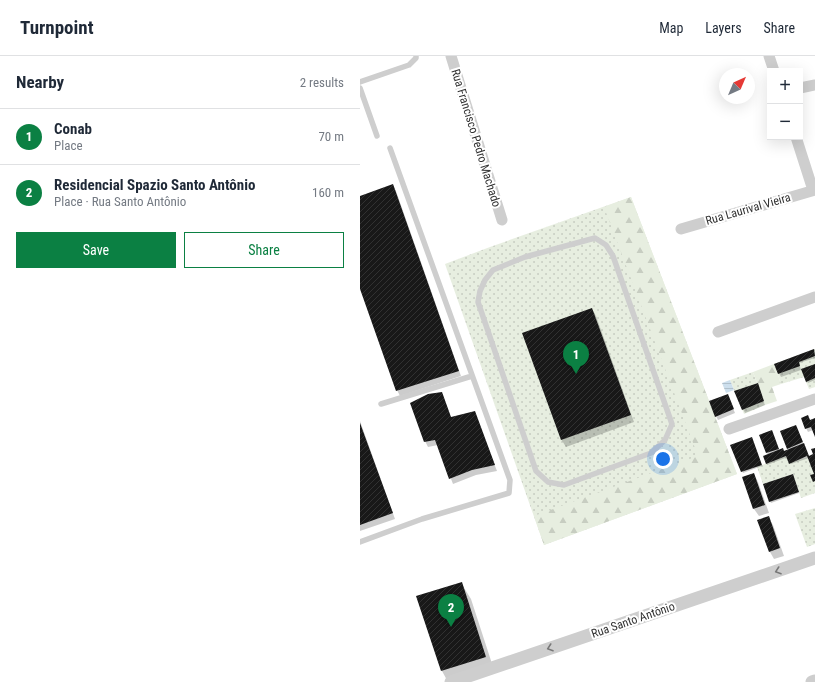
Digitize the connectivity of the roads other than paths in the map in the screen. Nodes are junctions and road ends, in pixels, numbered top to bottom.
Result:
1 (416, 56) edge
2 (450, 56) edge
3 (769, 56) edge
4 (773, 68) edge
5 (360, 82) edge
6 (815, 85) edge
7 (803, 87) edge
8 (360, 88) edge
9 (377, 136) dead end
10 (797, 140) edge
11 (390, 148) dead end
12 (814, 190) edge
13 (502, 220) dead end
14 (681, 229) dead end
15 (815, 297) edge
16 (718, 332) dead end
17 (472, 376) junction
18 (815, 399) edge
19 (381, 404) dead end
20 (729, 429) dead end
21 (651, 453) joint
22 (360, 542) edge
23 (815, 558) edge
24 (451, 682) edge

1 - 5 lane
2 - 13 street, Rua Francisco Pedro Machado
3 - 4 street
6 - 7 street
8 - 9 lane
10 - 12 street
11 - 17 lane
12 - 14 street, Rua Laurival Vieira
15 - 16 street
17 - 19 lane
17 - 22 lane
18 - 20 street
21 - 21 lane
23 -> 24 street, Rua Santo Antônio

